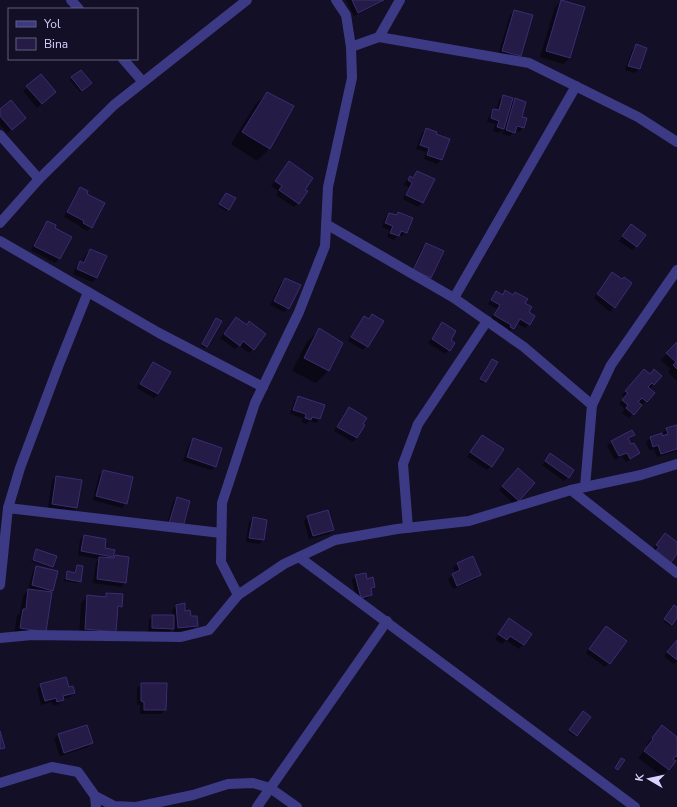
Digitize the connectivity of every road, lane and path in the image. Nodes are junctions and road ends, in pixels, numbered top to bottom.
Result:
1 (71, 0) edge
2 (247, 0) edge
3 (336, 0) edge
4 (400, 0) edge
5 (78, 8) edge
6 (379, 38) junction
7 (352, 47) junction
8 (124, 60) edge
9 (143, 82) junction
10 (576, 86) junction
11 (0, 135) edge
12 (677, 142) edge
13 (39, 179) junction
14 (0, 223) edge
15 (326, 224) junction
16 (0, 241) edge
17 (677, 270) edge
18 (88, 292) junction
19 (454, 298) junction
20 (487, 321) junction
21 (263, 388) junction
22 (592, 405) junction
23 (677, 464) edge
24 (585, 487) junction
25 (571, 490) junction
26 (8, 508) junction
27 (408, 528) junction
28 (221, 533) junction
29 (300, 556) junction
30 (677, 574) edge
31 (0, 585) edge
32 (238, 595) junction
33 (387, 621) junction
34 (0, 638) edge
35 (0, 783) edge
36 (270, 788) junction
37 (95, 796) junction
38 (96, 807) edge
39 (257, 807) edge
40 (297, 807) edge
41 (635, 807) edge

1 - 5 street
2 - 9 street
3 - 7 street
4 - 6 street
6 - 7 street
6 - 10 street
7 - 15 street
8 - 9 street
9 - 13 street
10 - 12 street
10 - 19 street
11 - 13 street
13 - 14 street
15 - 19 street
15 - 21 street
16 - 18 street
17 - 22 street
18 - 21 street
18 - 26 street
19 - 20 street
20 - 22 street
20 - 27 street
21 - 28 street
22 - 24 street
23 - 24 street
24 - 25 street
25 - 27 street
25 - 30 street
26 - 28 street
26 - 31 street
27 - 29 street
28 - 32 street
29 - 32 street
29 - 33 street
32 - 34 street
33 - 36 street
33 - 41 street
35 - 37 street
36 - 37 street
36 - 39 street
36 - 40 street
37 - 38 street

